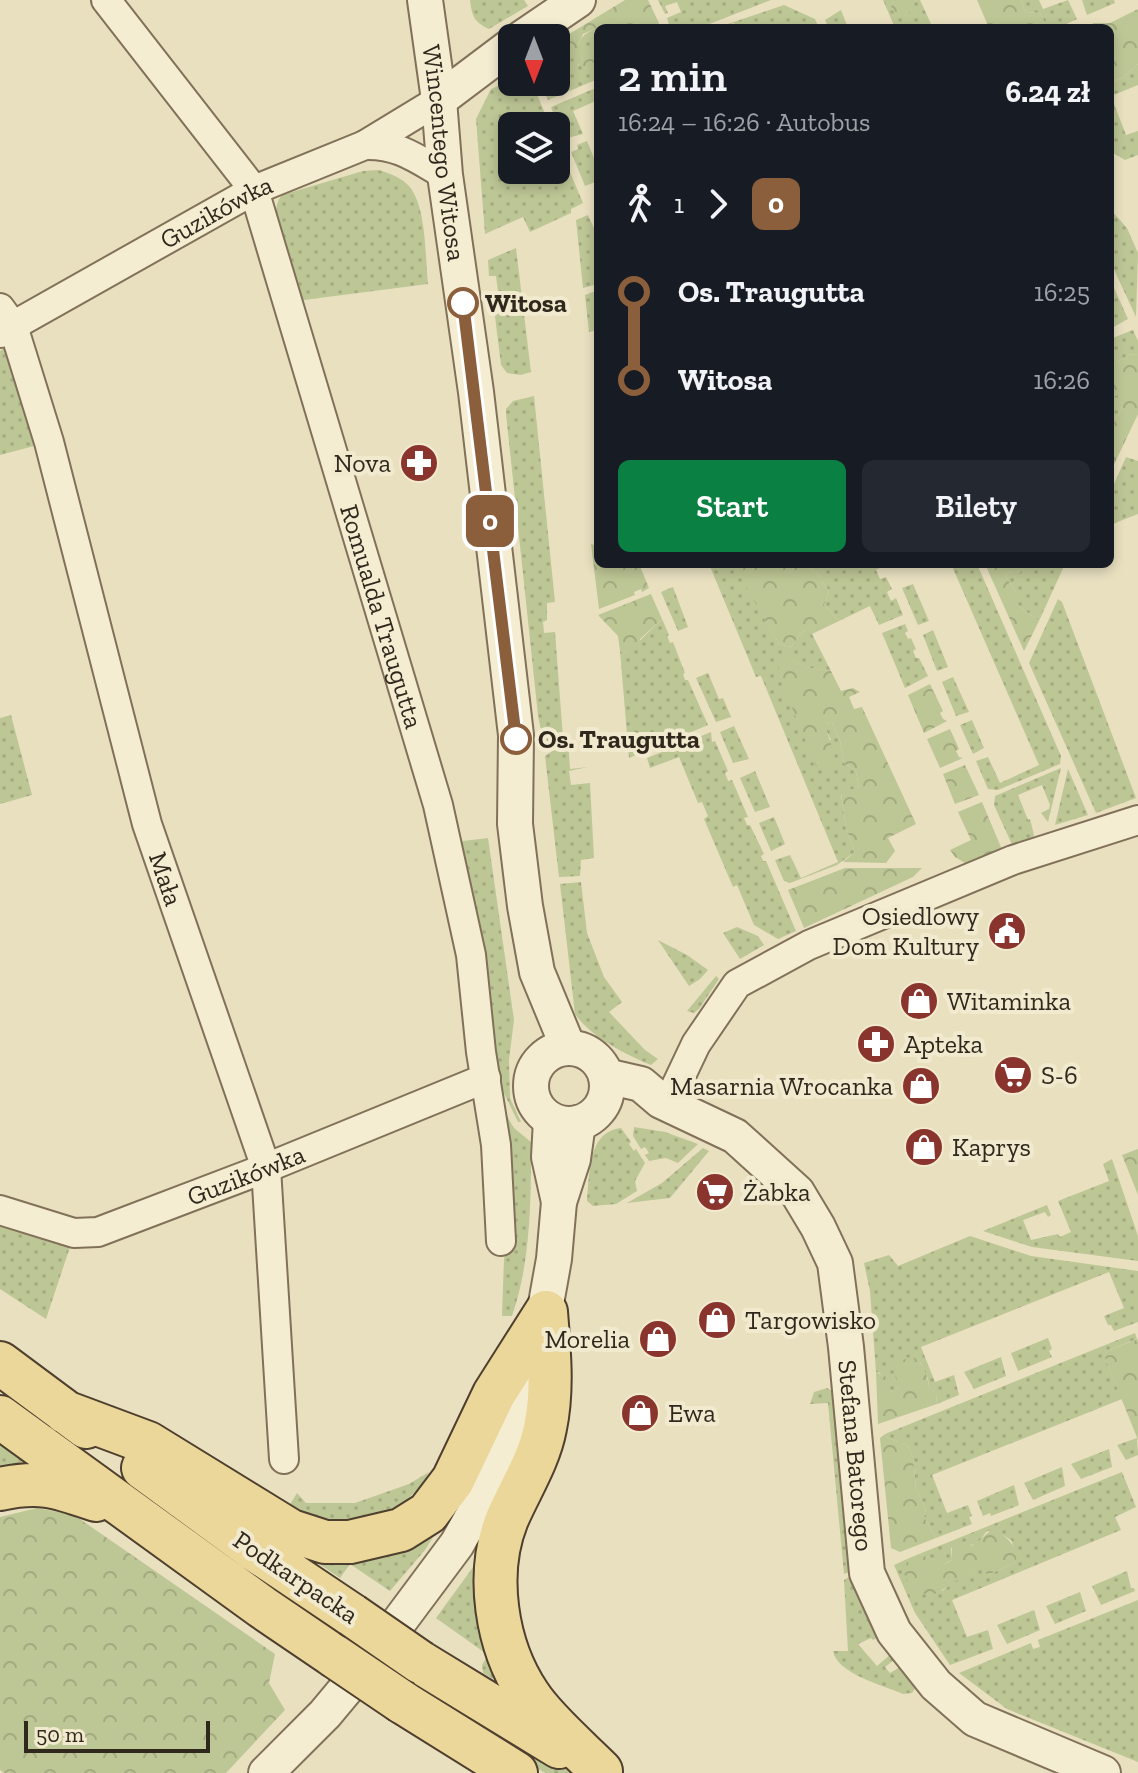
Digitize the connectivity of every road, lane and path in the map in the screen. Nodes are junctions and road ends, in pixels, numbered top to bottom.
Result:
1 (106, 0) edge
2 (425, 0) edge
3 (578, 0) edge
4 (543, 24) edge
5 (498, 56) edge
6 (439, 100) junction
7 (365, 145) junction
8 (445, 175) junction
9 (254, 190) junction
10 (4, 322) edge
11 (1138, 820) edge
12 (555, 1053) junction
13 (486, 1078) junction
14 (665, 1102) junction
15 (584, 1106) junction
16 (266, 1168) junction
17 (0, 1210) edge
18 (501, 1241) dead end
19 (546, 1312) junction
20 (0, 1363) edge
21 (65, 1412) junction
22 (0, 1417) edge
23 (284, 1459) dead end
24 (0, 1489) edge
25 (133, 1513) junction
26 (602, 1772) edge
27 (266, 1773) edge
28 (516, 1773) edge
29 (1103, 1773) edge

1 - 9 street, Romualda Traugutta
2 - 6 street, Wincentego Witosa
3 - 4 street
5 - 6 street
6 - 7 street, Guzikówka
6 - 8 street, Wincentego Witosa
7 - 8 street
7 - 9 street, Guzikówka
8 - 12 street, Wincentego Witosa
9 - 10 street, Guzikówka
9 - 13 street, Romualda Traugutta
10 - 16 street, Mała
11 - 14 street
12 - 15 street
12 - 15 street
13 - 16 street, Guzikówka
13 - 18 street, Romualda Traugutta
14 - 15 street, Stefana Batorego
14 - 29 street, Stefana Batorego
15 - 19 street
16 - 17 street, Guzikówka
16 - 23 street, Mała
19 - 21 main road
19 - 26 main road
19 - 27 street
20 - 21 main road, Podkarpacka
21 - 26 main road, Podkarpacka, bridge
22 - 25 main road, Podkarpacka
24 - 25 main road
25 - 28 main road, Podkarpacka, bridge

